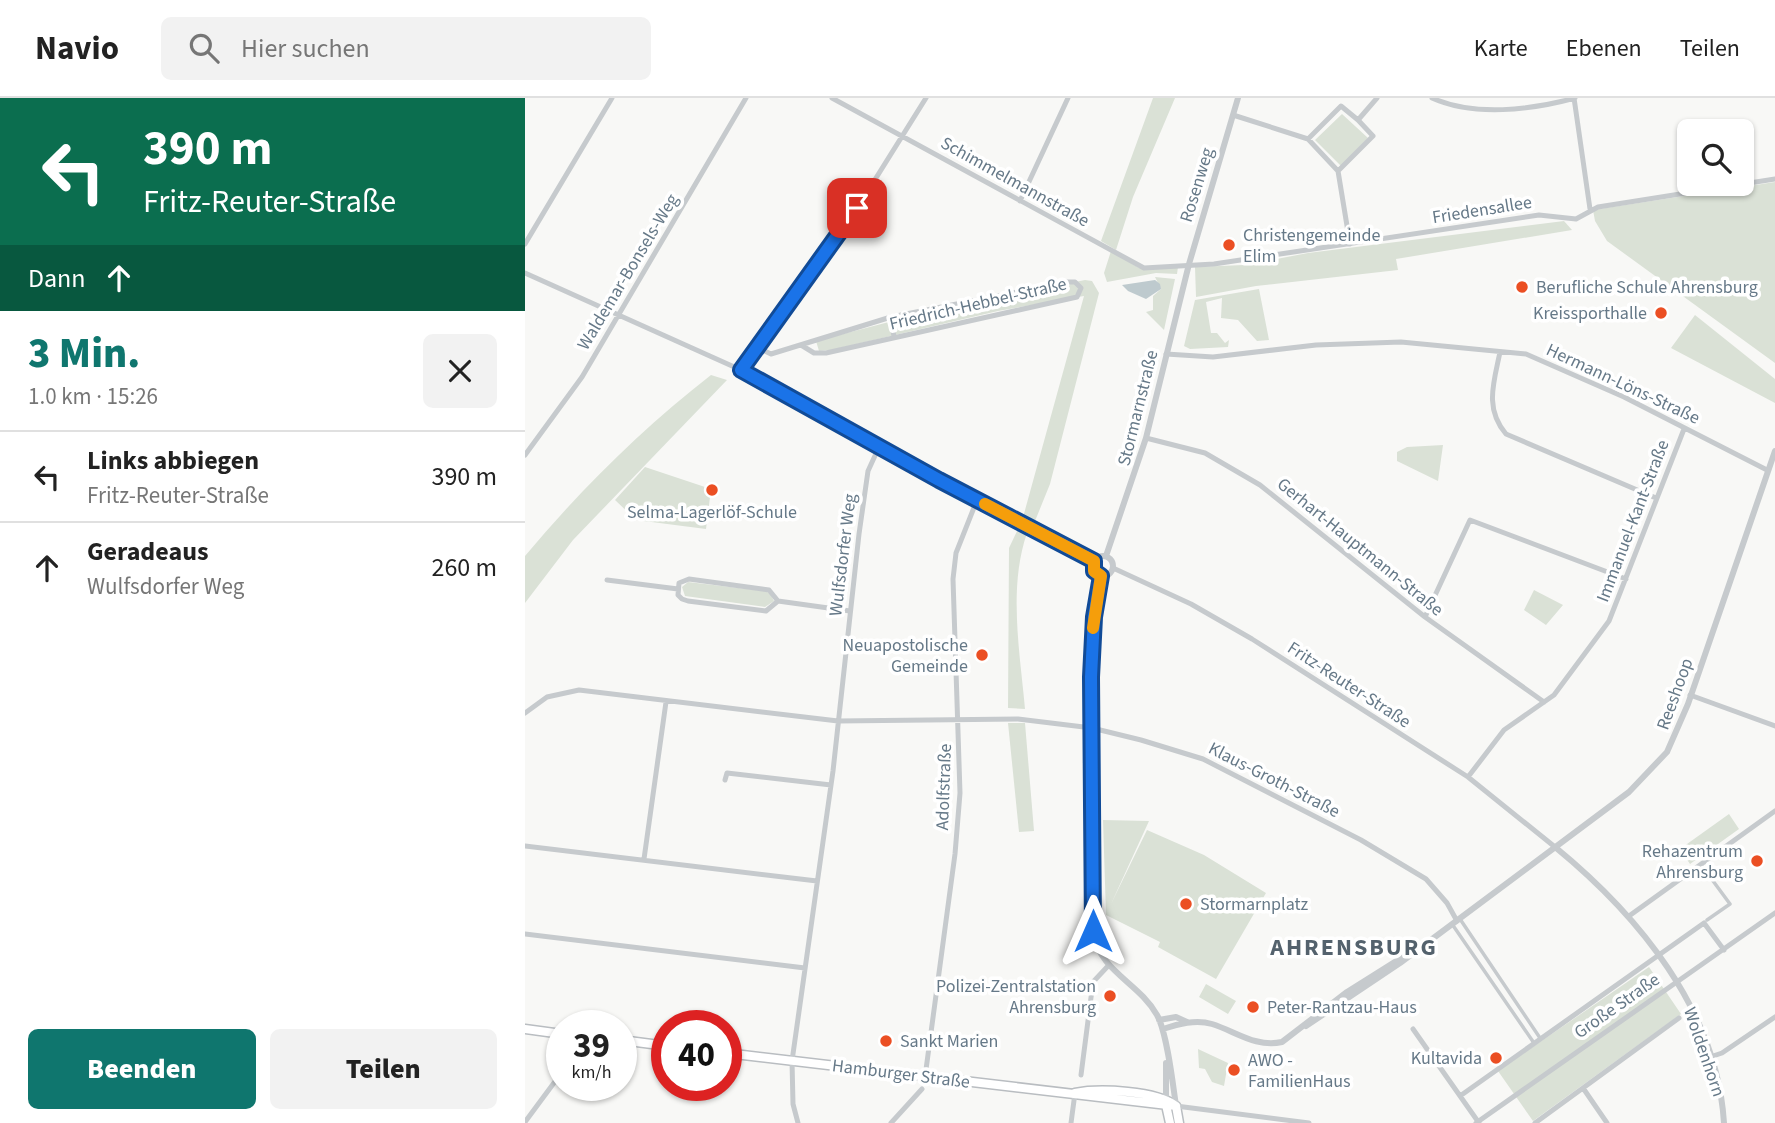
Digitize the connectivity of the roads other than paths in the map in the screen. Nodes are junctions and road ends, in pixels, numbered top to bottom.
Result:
1 (612, 98) edge
2 (746, 98) edge
3 (832, 98) edge
4 (926, 98) edge
5 (1068, 98) edge
6 (1238, 98) edge
7 (1377, 98) edge
8 (1432, 98) edge
9 (1574, 98) edge
10 (1233, 115) junction
11 (1358, 120) junction
12 (904, 136) junction
13 (1308, 139) junction
14 (1338, 171) junction
15 (1775, 179) edge
16 (1020, 201) junction
17 (1590, 209) junction
18 (525, 244) edge
19 (1350, 244) junction
20 (1189, 264) junction
21 (525, 273) edge
22 (975, 301) junction
23 (618, 315) junction
24 (891, 317) junction
25 (979, 318) junction
26 (894, 337) junction
27 (801, 345) junction
28 (756, 347) junction
29 (1500, 352) junction
30 (1166, 354) junction
31 (741, 370) junction
32 (1684, 429) junction
33 (1146, 438) junction
34 (879, 447) junction
35 (1775, 451) edge
36 (525, 455) edge
37 (1775, 462) edge
38 (1767, 470) junction
39 (1656, 498) junction
40 (977, 500) junction
41 (1107, 556) junction
42 (1094, 561) junction
43 (1113, 568) junction
44 (1101, 576) junction
45 (1626, 579) junction
46 (607, 580) dead end
47 (678, 589) junction
48 (778, 601) junction
49 (850, 611) junction
50 (1425, 617) junction
51 (1690, 695) junction
52 (666, 702) junction
53 (1544, 702) junction
54 (525, 713) edge
55 (838, 721) junction
56 (960, 721) junction
57 (1775, 726) edge
58 (1092, 728) junction
59 (1468, 777) junction
60 (725, 780) dead end
61 (831, 785) junction
62 (1775, 811) edge
63 (525, 846) edge
64 (1555, 846) junction
65 (644, 859) junction
66 (1702, 866) junction
67 (817, 881) junction
68 (1775, 913) edge
69 (1629, 916) junction
70 (1707, 920) dead end
71 (1456, 922) junction
72 (525, 934) edge
73 (1724, 950) junction
74 (1658, 954) junction
75 (1108, 966) junction
76 (805, 968) junction
77 (1677, 982) junction
78 (1775, 1017) edge
79 (1679, 1018) dead end
80 (1159, 1020) junction
81 (1189, 1022) junction
82 (525, 1029) edge
83 (1163, 1029) junction
84 (1413, 1029) dead end
85 (546, 1032) edge
86 (1537, 1040) junction
87 (1166, 1054) junction
88 (742, 1055) edge
89 (1710, 1057) junction
90 (792, 1061) junction
91 (1081, 1075) dead end
92 (925, 1077) junction
93 (1583, 1088) junction
94 (922, 1089) dead end
95 (1075, 1093) junction
96 (546, 1094) edge
97 (1460, 1096) junction
98 (1169, 1104) junction
99 (525, 1122) edge
100 (1477, 1122) edge
101 (797, 1123) edge
102 (891, 1123) edge
103 (1071, 1123) edge
104 (1170, 1123) edge
105 (1179, 1123) edge
106 (1309, 1123) edge
107 (1535, 1123) edge
108 (1607, 1123) edge
109 (1724, 1123) edge

1 - 18 street
2 - 23 street, Waldemar-Bonsels-Weg
3 - 12 street, Schimmelmannstraße
4 - 12 street
5 - 16 street
6 - 10 street, Rosenweg
7 - 11 street
8 - 9 street
9 - 17 street
10 - 13 street
10 - 20 street, Rosenweg
11 - 13 street
11 - 14 street
12 - 16 street, Schimmelmannstraße
12 - 28 street
13 - 14 street
14 - 19 street
15 - 17 street, Friedensallee
16 - 20 street, Schimmelmannstraße
17 - 19 street, Friedensallee
19 - 20 street, Friedensallee
20 - 30 street, Stormarnstraße
21 - 23 street
22 - 24 street, Friedrich-Hebbel-Straße
22 - 25 street
22 - 25 street, Friedrich-Hebbel-Straße
23 - 31 street
23 - 36 street, Waldemar-Bonsels-Weg
24 - 26 street
24 - 27 street, Friedrich-Hebbel-Straße
25 - 26 street, Friedrich-Hebbel-Straße
26 - 27 street, Friedrich-Hebbel-Straße
27 - 28 street, Friedrich-Hebbel-Straße
28 - 31 street
29 - 30 street, Hermann-Löns-Straße
29 - 32 street, Hermann-Löns-Straße
29 - 39 street
30 - 33 street, Stormarnstraße
31 - 34 street
32 - 38 street, Hermann-Löns-Straße
32 - 39 street, Immanuel-Kant-Straße
33 - 41 street, Stormarnstraße
33 - 50 street, Gerhart-Hauptmann-Straße
34 - 40 street
34 - 49 street, Wulfsdorfer Weg
35 - 38 street, Reeshoop
37 - 38 street, Reeshoop
38 - 51 street, Reeshoop
39 - 45 street, Immanuel-Kant-Straße
40 - 42 street
40 - 56 street, Adolfstraße
41 - 42 street
41 - 43 street
42 - 44 street
43 - 44 street
43 - 59 street, Fritz-Reuter-Straße
44 - 58 street
45 - 50 street
45 - 53 street, Immanuel-Kant-Straße
46 - 47 street
47 - 48 street
47 - 48 street
48 - 49 street
49 - 55 street, Wulfsdorfer Weg
50 - 53 street, Gerhart-Hauptmann-Straße
51 - 57 street
51 - 64 street, Reeshoop
52 - 54 street, Klaus-Groth-Straße
52 - 55 street, Klaus-Groth-Straße
52 - 65 street
53 - 59 street, Immanuel-Kant-Straße
55 - 56 street, Klaus-Groth-Straße
55 - 61 street, Wulfsdorfer Weg
56 - 58 street, Klaus-Groth-Straße
56 - 92 street, Adolfstraße
58 - 71 street, Klaus-Groth-Straße
58 - 75 street
59 - 64 street, Fritz-Reuter-Straße
60 - 61 street
61 - 67 street, Wulfsdorfer Weg
62 - 66 street
63 - 65 street
64 - 69 street, Woldenhorn
64 - 71 street, Reeshoop
65 - 67 street
66 - 69 street
66 - 70 street
67 - 76 street, Wulfsdorfer Weg
68 - 73 street, Große Straße
69 - 74 street, Woldenhorn
71 - 81 street, Reeshoop
71 - 86 street, Klaus-Groth-Straße
71 - 86 street, Klaus-Groth-Straße
72 - 76 street
73 - 74 street, Große Straße
73 - 77 street, Große Straße
74 - 77 street, Woldenhorn
74 - 86 street, Große Straße
75 - 80 street
75 - 91 street
76 - 90 street, Wulfsdorfer Weg
77 - 89 street, Woldenhorn
77 - 100 street, Große Straße
78 - 89 street
79 - 93 street
80 - 81 street, Reeshoop
80 - 83 street
81 - 83 street
82 - 85 main road
83 - 87 street
84 - 97 street
86 - 97 street, Große Straße
87 - 98 street
87 - 98 street
88 - 90 main road, Hamburger Straße
89 - 109 street, Woldenhorn
90 - 92 main road, Hamburger Straße
90 - 101 street, Wulfsdorfer Weg
92 - 95 main road, Hamburger Straße
93 - 107 street
93 - 108 street
94 - 102 street
95 - 98 main road, Hamburger Straße
95 - 103 street
96 - 99 street
97 - 100 street
98 - 104 main road
98 - 105 main road
98 - 106 street, Hamburger Straße

